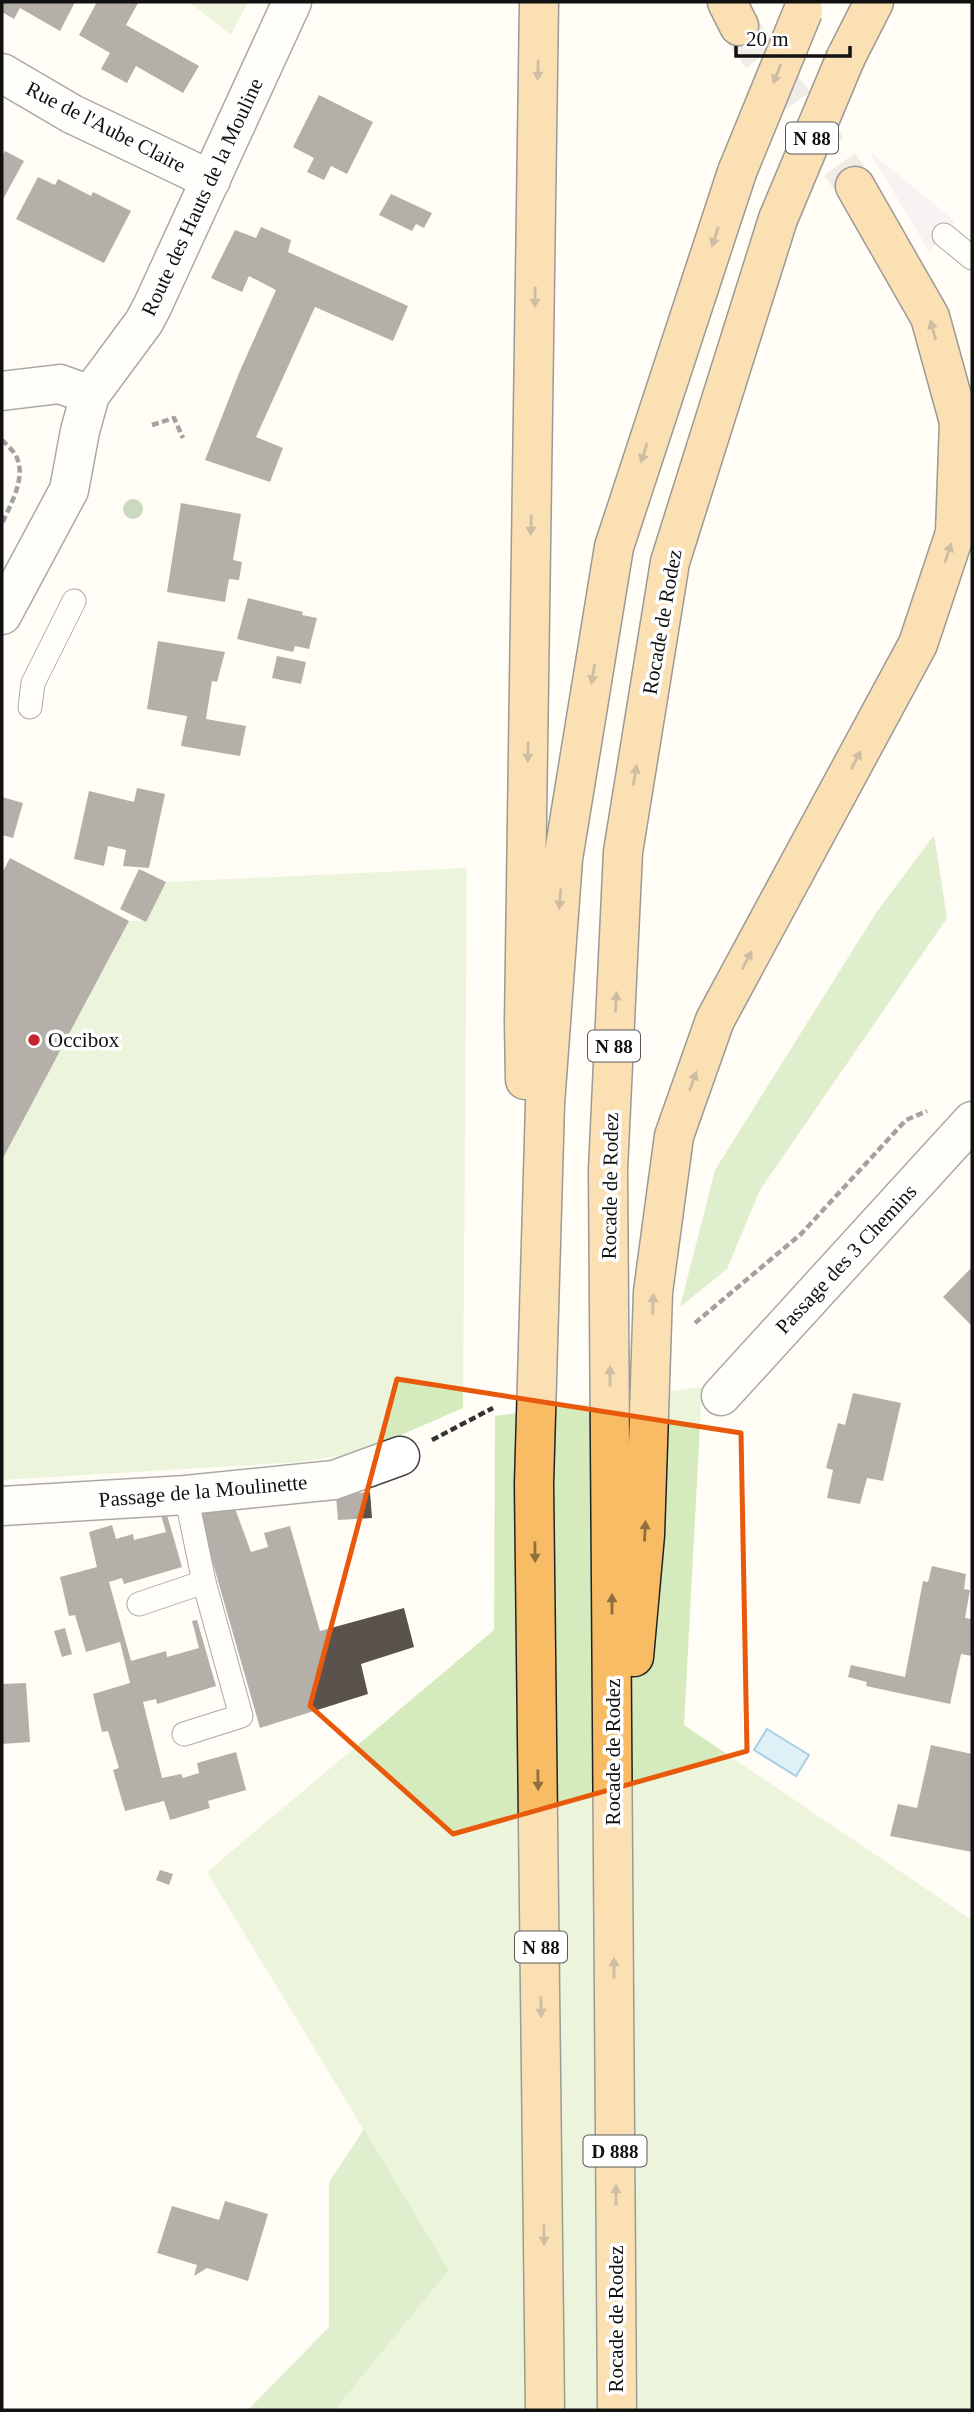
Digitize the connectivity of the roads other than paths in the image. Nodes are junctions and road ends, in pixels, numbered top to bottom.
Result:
1 (292, 2) edge
2 (539, 2) edge
3 (874, 2) edge
4 (806, 6) edge
5 (2, 73) edge
6 (211, 180) junction
7 (855, 186) tunnel mouth
8 (944, 235) dead end
9 (972, 258) edge
10 (2, 391) edge
11 (90, 395) junction
12 (74, 601) dead end
13 (2, 615) edge
14 (30, 706) dead end
15 (972, 1121) edge
16 (720, 1396) dead end
17 (400, 1456) road end
18 (534, 1484) junction
19 (186, 1495) junction
20 (2, 1506) edge
21 (205, 1581) junction
22 (139, 1604) dead end
23 (184, 1734) dead end
24 (614, 1892) junction
25 (545, 2410) edge
26 (617, 2410) edge

1 - 6 street, Route des Hauts de la Mouline
2 -> 18 highway
24 -> 3 highway, Rocade de Rodez / N 88, bridge
4 -> 18 highway, N 88, bridge
5 - 6 street, Rue de l'Aube Claire
6 - 11 street, Route des Hauts de la Mouline
24 -> 7 highway
8 - 9 lane
10 - 11 street
11 - 13 street, Route des Hauts de la Mouline
12 - 14 lane
15 - 16 street, Passage des 3 Chemins
17 - 19 street, Passage de la Moulinette
18 -> 25 highway, N 88
19 - 20 street, Passage de la Moulinette
19 - 21 lane
21 - 22 lane
21 - 23 lane
26 -> 24 highway, Rocade de Rodez / D 888

